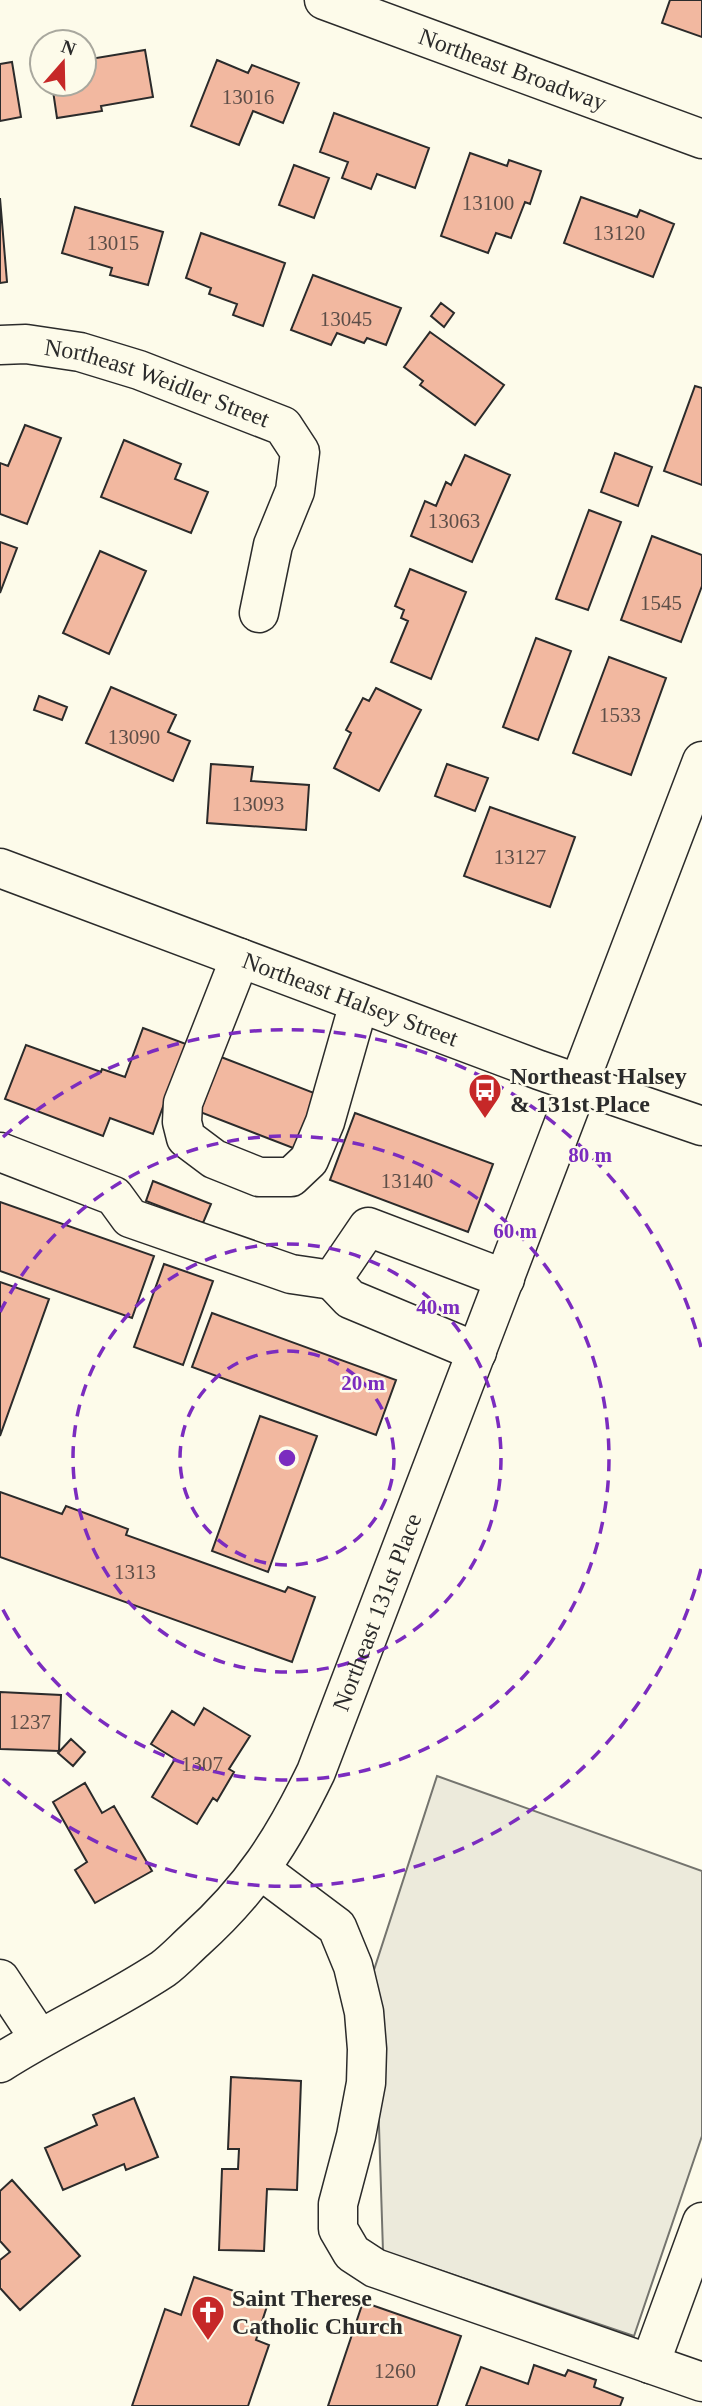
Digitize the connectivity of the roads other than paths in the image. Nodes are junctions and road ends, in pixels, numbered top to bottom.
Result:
1 (324, 0) edge
2 (702, 139) edge
3 (0, 345) edge
4 (259, 612) dead end
5 (702, 761) edge
6 (0, 868) edge
7 (240, 958) junction
8 (359, 1003) junction
9 (579, 1084) junction
10 (702, 1126) edge
11 (0, 1152) edge
12 (505, 1279) junction
13 (332, 1280) junction
14 (477, 1352) junction
15 (261, 1870) junction
16 (0, 1979) edge
17 (39, 2038) junction
18 (0, 2063) edge
19 (702, 2222) edge
20 (650, 2364) junction
21 (702, 2382) edge

1 - 2 street, Northeast Broadway
3 - 4 street, Northeast Weidler Street
5 - 9 street, Northeast 131st Place
6 - 7 street, Northeast Halsey Street
7 - 8 street, Northeast Halsey Street
7 - 8 street
8 - 9 street, Northeast Halsey Street
9 - 10 street, Northeast Halsey Street
9 - 12 street, Northeast 131st Place
11 - 13 street
12 - 13 street
12 - 14 street, Northeast 131st Place
13 - 14 street
14 - 15 street, Northeast 131st Place
15 - 17 street, Northeast 131st Place
15 - 20 street
16 - 17 street
17 - 18 street, Northeast 131st Place
19 - 20 street
20 - 21 street

